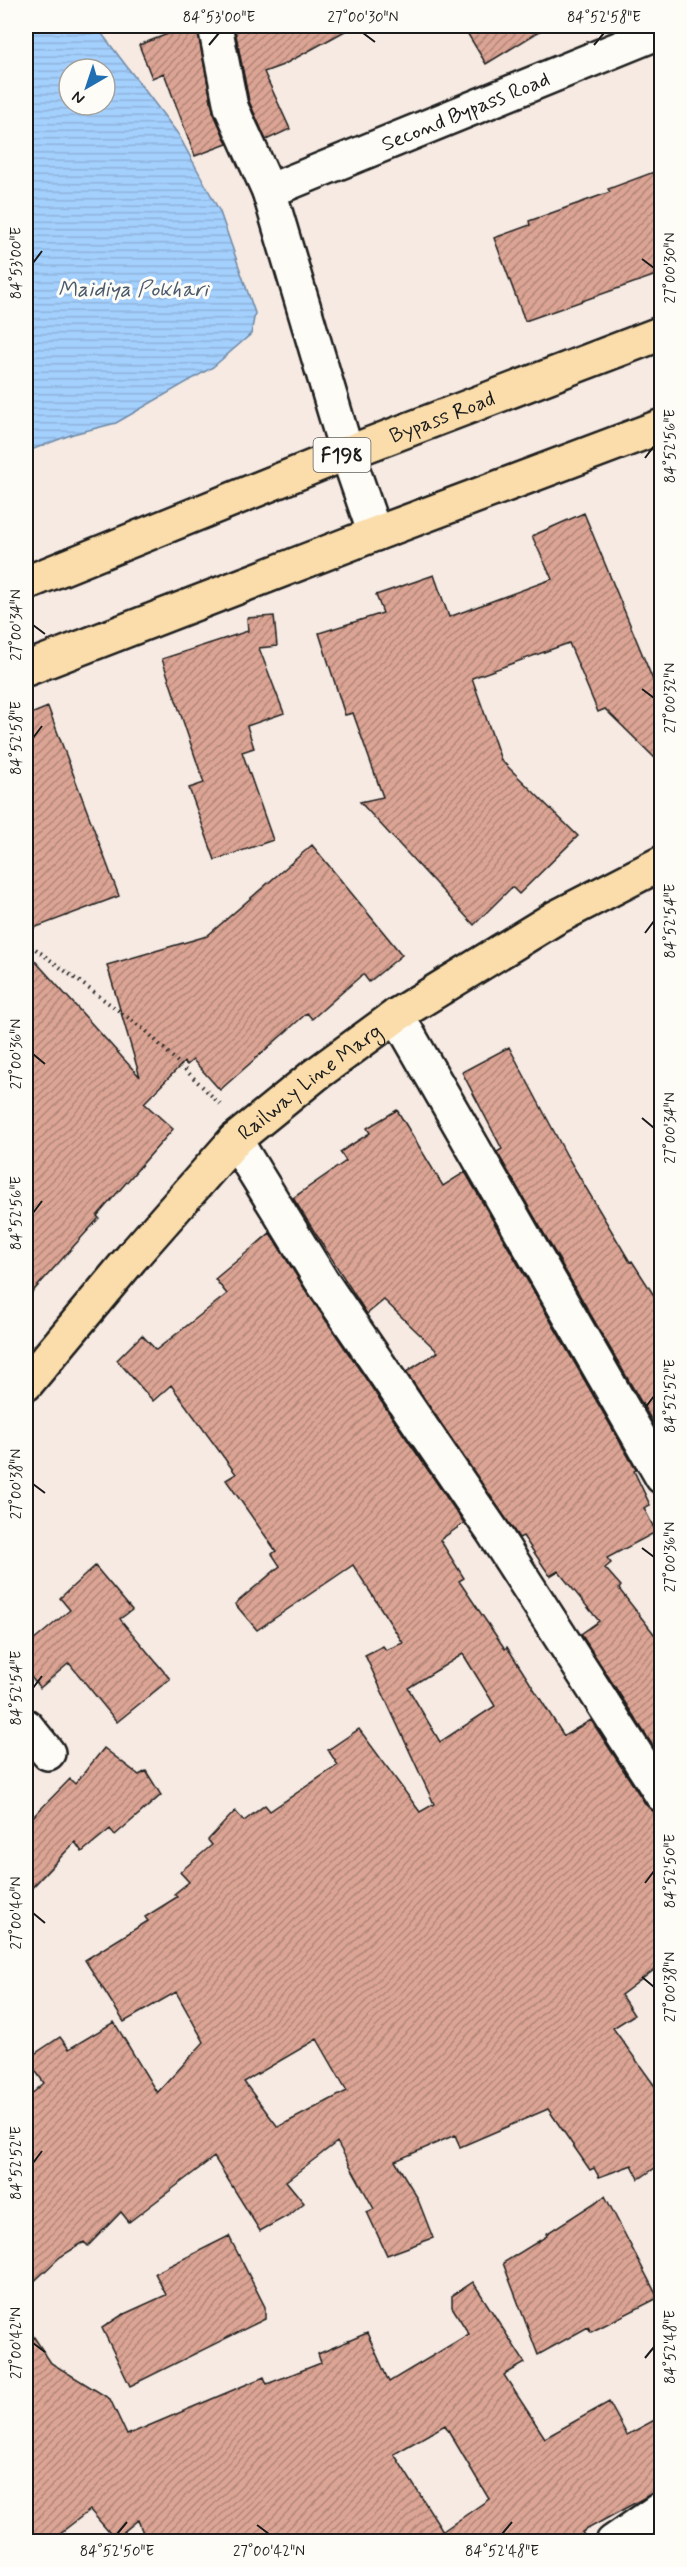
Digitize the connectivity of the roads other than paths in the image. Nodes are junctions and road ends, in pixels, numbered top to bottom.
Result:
1 (217, 27) edge
2 (662, 31) edge
3 (269, 191) junction
4 (662, 333) edge
5 (662, 426) edge
6 (347, 453) junction
7 (375, 534) junction
8 (26, 583) edge
9 (26, 669) edge
10 (662, 863) edge
11 (397, 1016) junction
12 (240, 1135) junction
13 (26, 1384) edge
14 (662, 1477) edge
15 (26, 1726) edge
16 (48, 1754) dead end
17 (662, 1796) edge
18 (662, 2508) edge
19 (613, 2541) edge

1 - 3 street
2 - 3 street, Second Bypass Road
3 - 6 street
4 - 6 main road, Bypass Road / F198
5 - 7 main road
6 - 7 street
6 - 8 main road, Bypass Road / F198
7 - 9 main road
10 - 11 main road, Railway Line Marg
11 - 12 main road, Railway Line Marg
11 - 14 street
12 - 13 main road, Railway Line Marg
12 - 17 street
15 - 16 street
18 - 19 street

